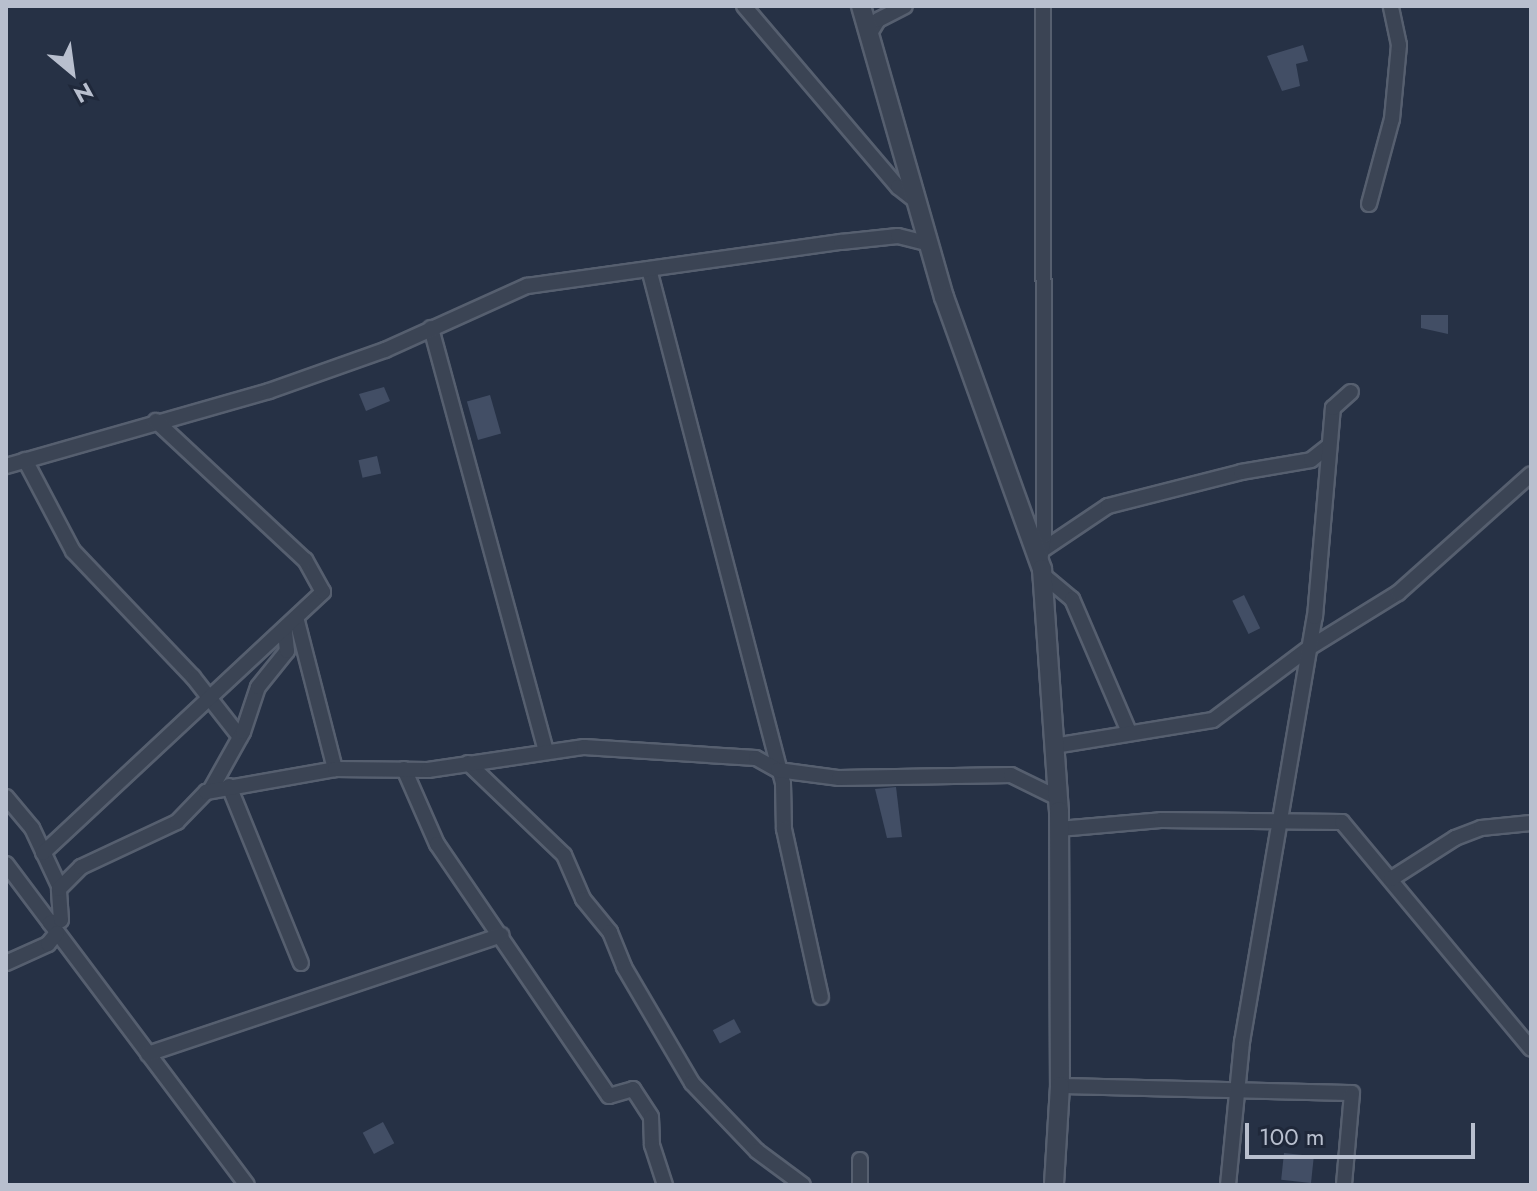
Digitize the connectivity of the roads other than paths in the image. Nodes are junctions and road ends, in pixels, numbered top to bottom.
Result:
1 (744, 6) edge
2 (861, 6) edge
3 (905, 6) edge
4 (1043, 6) edge
5 (1391, 6) edge
6 (869, 35) junction
7 (917, 202) junction
8 (1369, 204) dead end
9 (929, 244) junction
10 (649, 269) junction
11 (431, 328) junction
12 (1351, 392) dead end
13 (156, 421) junction
14 (1329, 446) junction
15 (25, 460) junction
16 (6, 466) edge
17 (1531, 474) edge
18 (1042, 561) junction
19 (297, 621) junction
20 (285, 632) junction
21 (1309, 648) junction
22 (212, 699) junction
23 (1129, 732) junction
24 (240, 737) junction
25 (1054, 746) junction
26 (546, 751) junction
27 (468, 763) junction
28 (335, 769) junction
29 (404, 769) junction
30 (778, 770) junction
31 (229, 786) junction
32 (210, 791) junction
33 (6, 797) edge
34 (1058, 798) junction
35 (1282, 821) junction
36 (1531, 823) edge
37 (1059, 829) junction
38 (43, 853) junction
39 (6, 864) edge
40 (1391, 879) junction
41 (60, 888) junction
42 (53, 928) junction
43 (502, 935) junction
44 (6, 963) edge
45 (301, 963) dead end
46 (821, 997) dead end
47 (1531, 1049) edge
48 (148, 1054) junction
49 (1060, 1086) junction
50 (1239, 1091) junction
51 (860, 1160) dead end
52 (247, 1185) edge
53 (665, 1185) edge
54 (803, 1185) edge
55 (860, 1185) edge
56 (1054, 1185) edge
57 (1228, 1185) edge
58 (1344, 1185) edge

1 - 7 street
2 - 6 street
3 - 6 street
4 - 18 street
5 - 8 street
6 - 7 street
7 - 9 street
9 - 10 street
9 - 18 street
10 - 11 street
10 - 30 street
11 - 13 street
11 - 26 street
12 - 14 street
13 - 15 street
13 - 19 street
14 - 18 street
14 - 21 street
15 - 16 street
15 - 22 street
17 - 21 street
18 - 23 street
18 - 25 street
19 - 20 street
19 - 28 street
20 - 22 street
20 - 24 street
21 - 23 street
21 - 35 street
22 - 24 street
22 - 38 street
23 - 25 street
24 - 32 street
25 - 34 street
26 - 27 street
26 - 30 street
27 - 29 street
27 - 54 street
28 - 29 street
28 - 31 street
29 - 43 street
30 - 34 street
30 - 46 street
31 - 32 street
31 - 45 street
32 - 41 street
33 - 38 street
34 - 37 street
35 - 37 street
35 - 40 street
35 - 50 street
36 - 40 street
37 - 49 street
38 - 41 street
39 - 42 street
40 - 47 street
41 - 42 street
42 - 44 street
42 - 48 street
43 - 48 street
43 - 53 street
48 - 52 street
49 - 50 street
49 - 56 street
50 - 57 street
50 - 58 street
51 - 55 street

